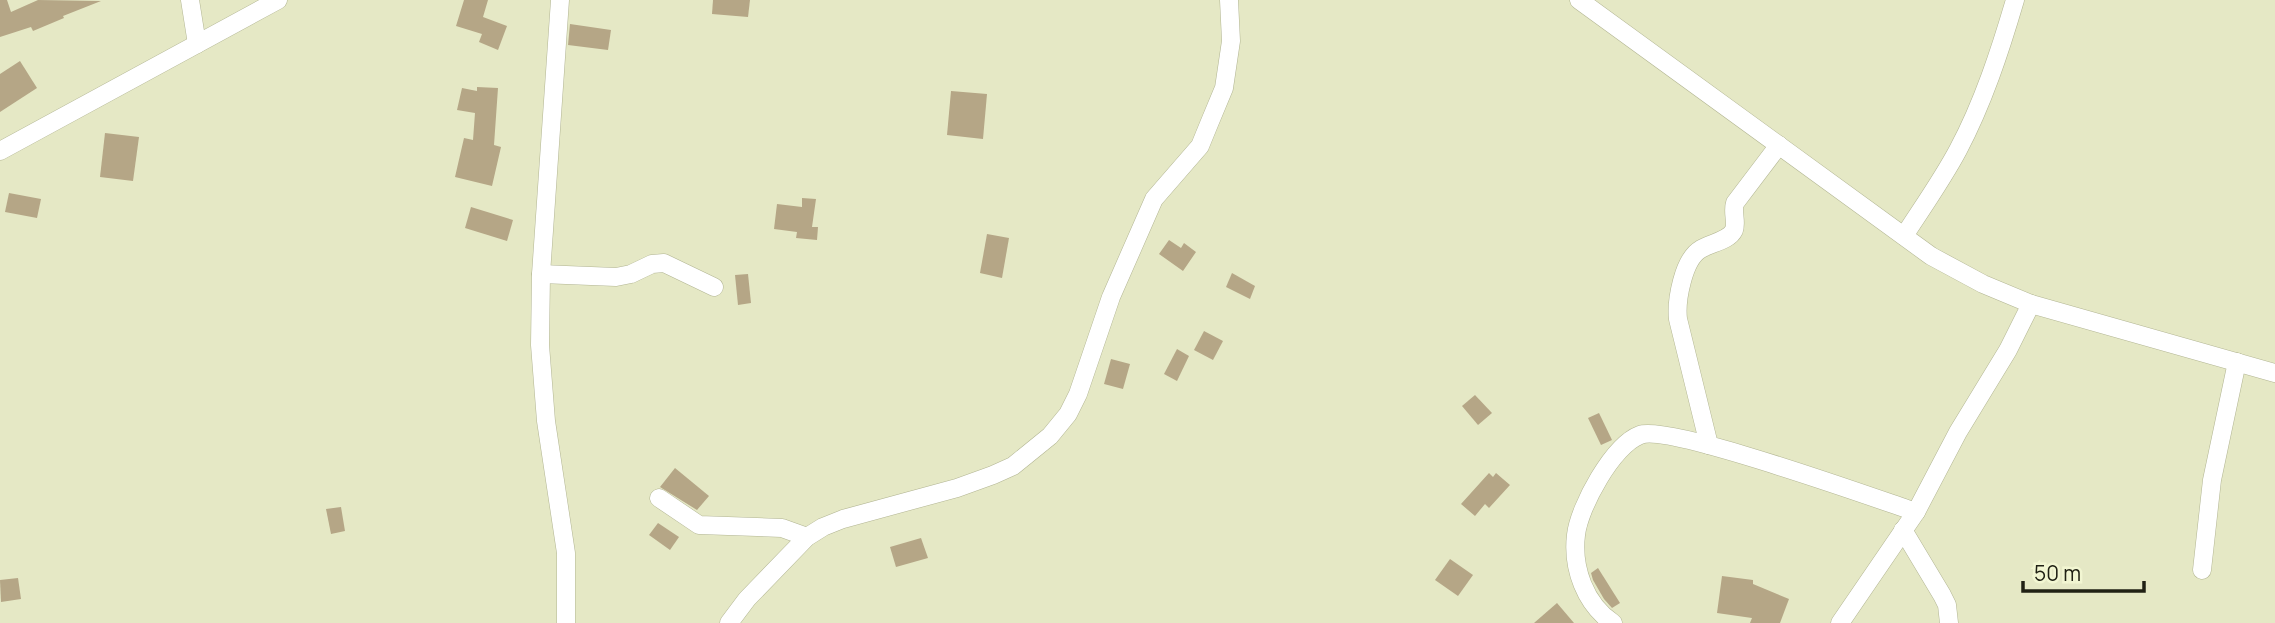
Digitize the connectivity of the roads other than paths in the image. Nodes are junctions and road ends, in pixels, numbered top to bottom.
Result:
1 (190, 0) edge
2 (278, 0) edge
3 (560, 0) edge
4 (1229, 0) edge
5 (1579, 0) edge
6 (2015, 0) edge
7 (197, 44) junction
8 (1779, 145) junction
9 (0, 151) edge
10 (1904, 236) junction
11 (541, 274) junction
12 (714, 287) dead end
13 (2031, 303) junction
14 (2237, 362) junction
15 (2275, 373) edge
16 (1709, 445) junction
17 (659, 498) dead end
18 (1916, 512) junction
19 (1903, 530) junction
20 (807, 537) junction
21 (2202, 570) dead end
22 (566, 623) edge
23 (729, 623) edge
24 (1613, 623) edge
25 (1840, 623) edge
26 (1949, 623) edge

1 - 7 street
2 - 7 street
3 - 11 street
4 - 20 street
5 - 8 street
6 - 10 street
7 - 9 street
8 - 10 street
8 - 16 street
10 - 13 street
11 - 12 street
11 - 22 street
13 - 14 street
13 - 18 street
14 - 15 street
14 - 21 street
16 - 18 street
16 - 24 street
17 - 20 street
18 - 19 street
19 - 25 street
19 - 26 street
20 - 23 street

